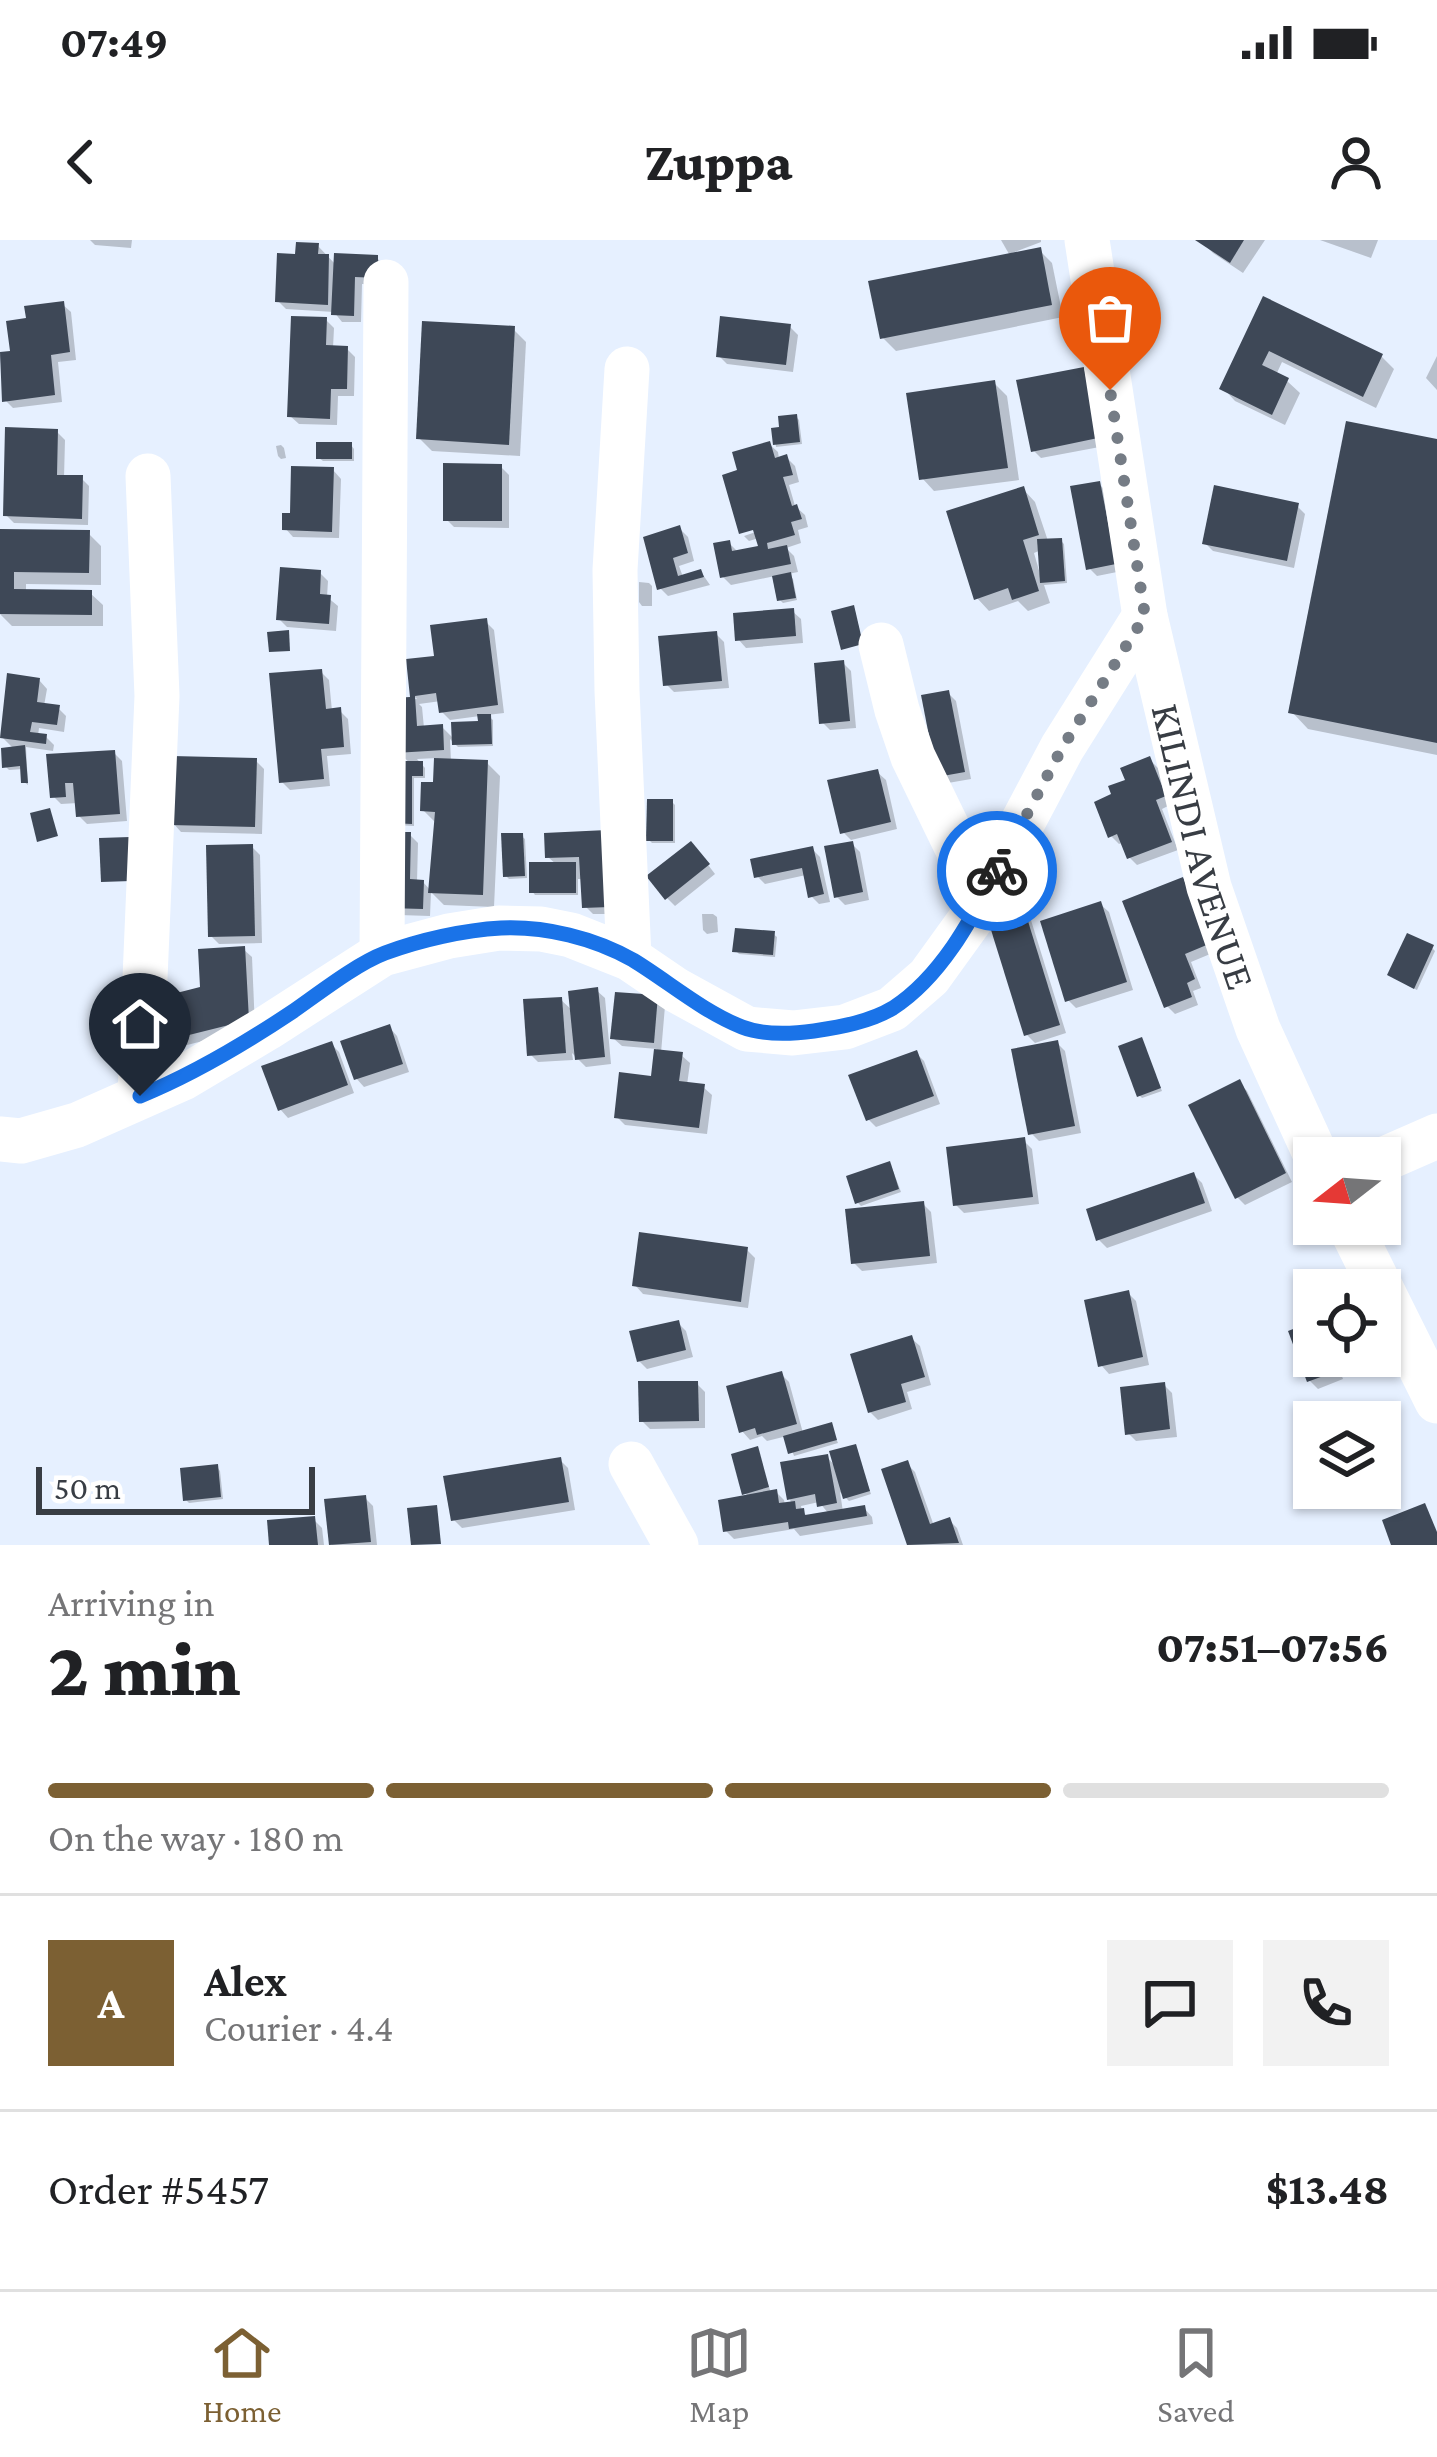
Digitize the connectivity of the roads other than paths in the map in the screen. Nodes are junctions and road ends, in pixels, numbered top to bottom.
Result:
1 (1087, 240) edge
2 (386, 282) dead end
3 (627, 369) dead end
4 (148, 476) dead end
5 (1145, 616) junction
6 (881, 645) dead end
7 (982, 899) junction
8 (382, 954) junction
9 (629, 958) junction
10 (140, 1096) junction
11 (1437, 1136) edge
12 (1307, 1137) edge
13 (0, 1139) edge
14 (1401, 1152) edge
15 (1359, 1245) edge
16 (1437, 1401) edge
17 (631, 1464) dead end
18 (676, 1545) edge

1 - 5 street, KILINDI AVENUE
2 - 8 street
3 - 9 street
4 - 10 street
5 - 7 street
5 - 12 street, KILINDI AVENUE
6 - 7 street
7 - 9 street
8 - 9 street
8 - 10 street
10 - 13 street
11 - 14 street
15 - 16 street
17 - 18 street

